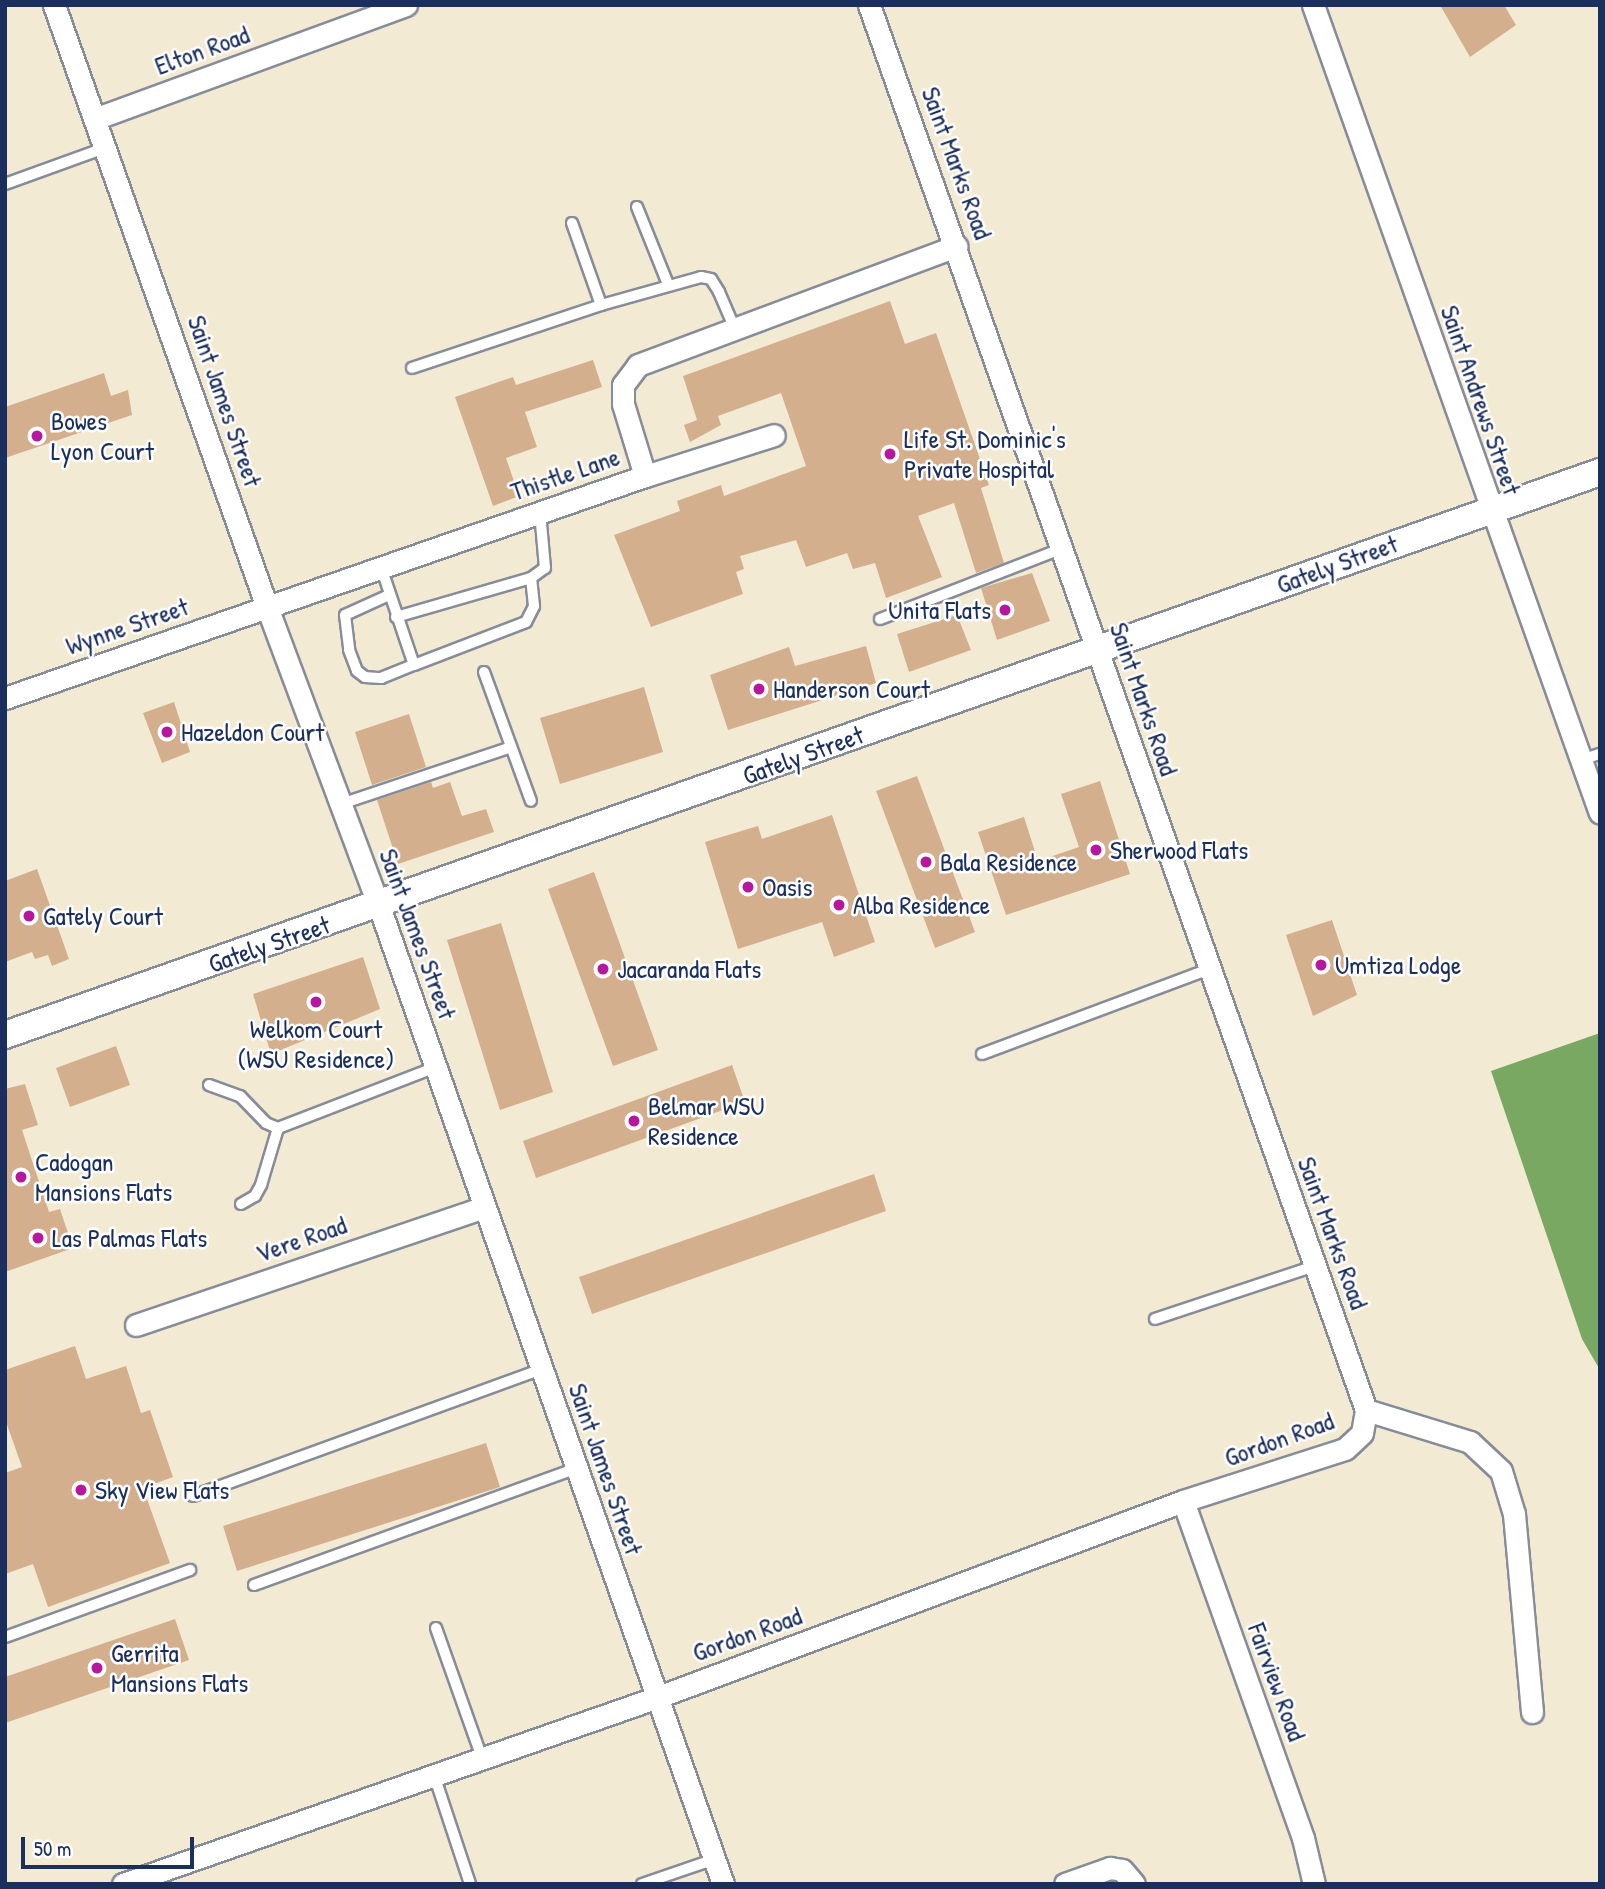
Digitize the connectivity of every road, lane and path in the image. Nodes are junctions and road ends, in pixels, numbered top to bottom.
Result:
1 (54, 5) edge
2 (405, 5) edge
3 (869, 5) edge
4 (1313, 5) edge
5 (97, 118) junction
6 (107, 148) junction
7 (5, 184) edge
8 (637, 207) dead end
9 (572, 223) dead end
10 (957, 246) junction
11 (668, 284) junction
12 (601, 305) junction
13 (735, 328) junction
14 (412, 368) dead end
15 (774, 435) dead end
16 (1600, 472) edge
17 (645, 475) junction
18 (1490, 510) junction
19 (540, 512) junction
20 (1063, 548) junction
21 (381, 567) junction
22 (531, 578) junction
23 (389, 595) junction
24 (267, 607) junction
25 (396, 617) junction
26 (880, 620) dead end
27 (1096, 650) junction
28 (414, 664) junction
29 (484, 672) dead end
30 (5, 698) edge
31 (511, 747) junction
32 (1590, 757) edge
33 (531, 801) dead end
34 (341, 804) junction
35 (1600, 813) edge
36 (379, 906) junction
37 (1209, 969) junction
38 (5, 1035) edge
39 (982, 1054) dead end
40 (436, 1067) junction
41 (209, 1085) dead end
42 (278, 1128) junction
43 (241, 1204) dead end
44 (485, 1207) junction
45 (1314, 1266) junction
46 (1155, 1319) dead end
47 (136, 1325) dead end
48 (542, 1369) junction
49 (1366, 1410) junction
50 (574, 1469) junction
51 (193, 1496) dead end
52 (1183, 1501) junction
53 (190, 1570) dead end
54 (254, 1585) dead end
55 (436, 1628) dead end
56 (5, 1637) edge
57 (658, 1697) junction
58 (1532, 1712) dead end
59 (482, 1758) junction
60 (434, 1775) junction
61 (715, 1859) junction
62 (123, 1884) edge
63 (470, 1884) edge
64 (642, 1884) edge
65 (723, 1884) edge
66 (1065, 1884) edge
67 (1134, 1884) edge
68 (1314, 1884) edge

1 - 5 street, Saint James Street
2 - 5 street, Elton Road
3 - 10 street, Saint Marks Road
4 - 18 street, Saint Andrews Street
5 - 6 street, Saint James Street
6 - 7 lane
6 - 24 street, Saint James Street
8 - 11 lane
9 - 12 lane
10 - 13 street, Thistle Lane
10 - 20 street, Saint Marks Road
11 - 12 lane
11 - 13 lane
12 - 14 lane
13 - 17 street, Thistle Lane
15 - 17 street
16 - 18 street, Gately Street
17 - 19 street, Thistle Lane
18 - 27 street, Gately Street
18 - 32 street, Saint Andrews Street
19 - 21 street, Thistle Lane
19 - 22 lane
20 - 26 lane
20 - 27 street, Saint Marks Road
21 - 23 lane
21 - 24 street, Thistle Lane
22 - 25 lane
22 - 28 lane
23 - 25 lane
23 - 28 lane
24 - 30 street, Wynne Street
24 - 34 street, Saint James Street
25 - 28 lane
27 - 36 street, Gately Street
27 - 37 street, Saint Marks Road
29 - 31 lane
31 - 33 lane
31 - 34 lane
32 - 35 street, Saint Andrews Street
34 - 36 street, Saint James Street
36 - 38 street, Gately Street
36 - 40 street, Saint James Street
37 - 39 lane
37 - 45 street, Saint Marks Road
40 - 42 lane
40 - 44 street, Saint James Street
41 - 42 lane
42 - 43 lane
44 - 47 street, Vere Road
44 - 48 street, Saint James Street
45 - 46 lane
45 - 49 street, Saint Marks Road
48 - 50 street, Saint James Street
48 - 51 lane
49 - 52 street, Gordon Road
49 - 58 street
50 - 54 lane
50 - 57 street, Saint James Street
52 - 57 street, Gordon Road
52 - 68 street, Fairview Road
53 - 56 lane
55 - 59 lane
57 - 59 street, Gordon Road
57 - 61 street, Saint James Street
59 - 60 street, Gordon Road
60 - 62 street, Gordon Road
60 - 63 lane
61 - 64 lane
61 - 65 street, Saint James Street
66 - 67 street

